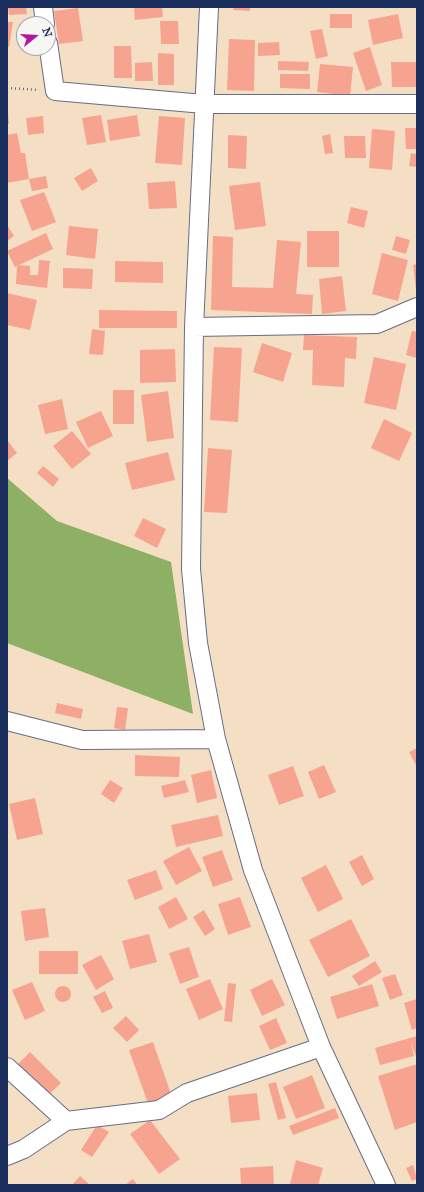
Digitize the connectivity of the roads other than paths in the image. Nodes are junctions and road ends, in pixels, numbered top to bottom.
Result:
1 (209, 7) edge
2 (50, 56) edge
3 (204, 104) junction
4 (417, 104) edge
5 (417, 307) edge
6 (194, 327) junction
7 (7, 721) edge
8 (216, 739) junction
9 (321, 1047) junction
10 (7, 1067) edge
11 (66, 1121) junction
12 (7, 1156) edge
13 (380, 1183) edge

1 - 3 street
2 - 3 street
3 - 4 street
3 - 6 street
5 - 6 street
6 - 8 street
7 - 8 street
8 - 9 street
9 - 11 street
9 - 13 street
10 - 11 street
11 - 12 street

